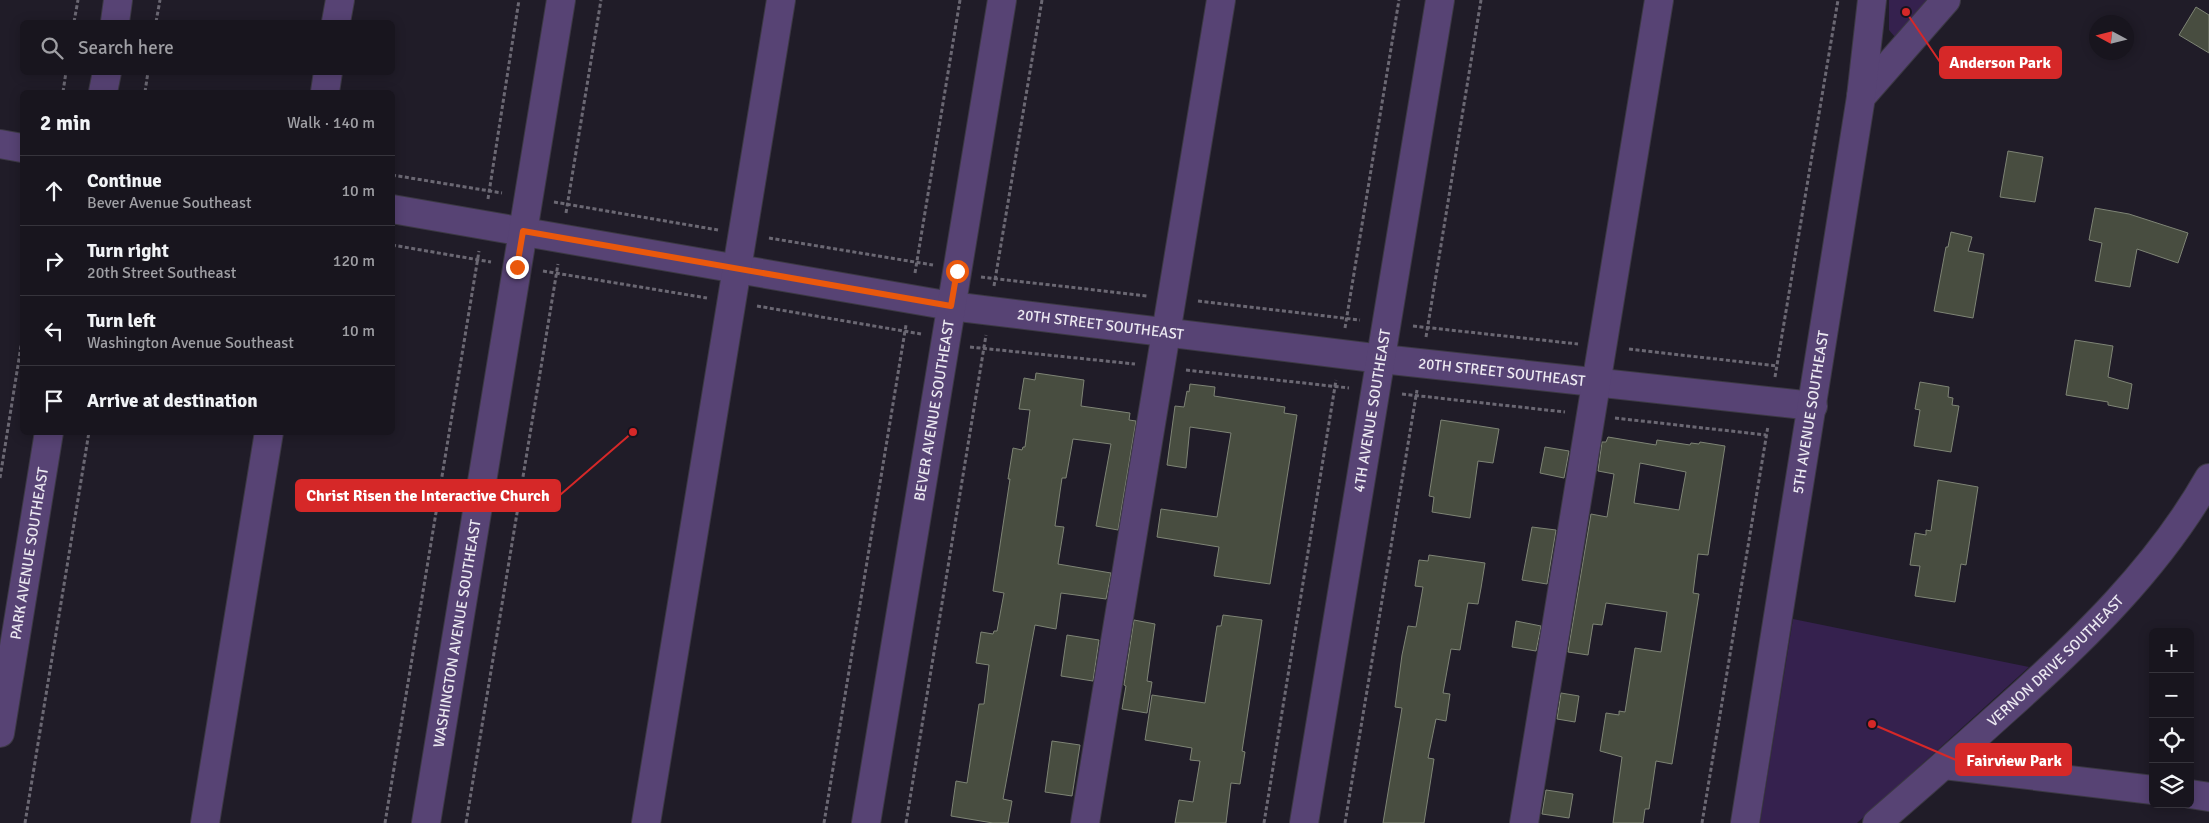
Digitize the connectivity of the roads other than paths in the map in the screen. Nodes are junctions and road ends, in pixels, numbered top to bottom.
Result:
1 (118, 0) edge
2 (340, 0) edge
3 (561, 0) edge
4 (781, 0) edge
5 (1002, 0) edge
6 (1220, 0) edge
7 (1440, 0) edge
8 (1659, 0) edge
9 (1872, 0) edge
10 (1946, 0) edge
11 (115, 20) edge
12 (336, 20) edge
13 (107, 75) edge
14 (328, 75) edge
15 (104, 90) edge
16 (325, 90) edge
17 (1862, 98) junction
18 (0, 144) edge
19 (20, 148) edge
20 (395, 210) edge
21 (523, 231) junction
22 (738, 268) junction
23 (951, 306) junction
24 (1166, 332) junction
25 (1382, 359) junction
26 (1598, 383) junction
27 (1813, 406) junction
28 (48, 435) edge
29 (269, 435) edge
30 (2209, 478) edge
31 (0, 733) edge
32 (1944, 765) junction
33 (2149, 790) edge
34 (2194, 795) edge
35 (2209, 797) edge
36 (205, 823) edge
37 (426, 823) edge
38 (646, 823) edge
39 (866, 823) edge
40 (1085, 823) edge
41 (1304, 823) edge
42 (1524, 823) edge
43 (1745, 823) edge
44 (1878, 823) edge

1 - 11 street
2 - 12 street
3 - 21 street, WASHINGTON AVENUE SOUTHEAST
4 - 22 street
5 - 23 street, BEVER AVENUE SOUTHEAST
6 - 24 street
7 - 25 street, 4TH AVENUE SOUTHEAST
8 - 26 street
9 - 17 street, 5TH AVENUE SOUTHEAST
10 - 17 street
13 - 15 street
14 - 16 street
17 - 27 street, 5TH AVENUE SOUTHEAST
18 - 19 street
20 - 21 street, 20TH STREET SOUTHEAST
21 - 22 street, 20TH STREET SOUTHEAST
21 - 37 street, WASHINGTON AVENUE SOUTHEAST
22 - 23 street, 20TH STREET SOUTHEAST
22 - 38 street
23 - 24 street, 20TH STREET SOUTHEAST
23 - 39 street, BEVER AVENUE SOUTHEAST
24 - 25 street, 20TH STREET SOUTHEAST
24 - 40 street
25 - 26 street, 20TH STREET SOUTHEAST
25 - 41 street, 4TH AVENUE SOUTHEAST
26 - 27 street, 20TH STREET SOUTHEAST
26 - 42 street
27 - 43 street, 5TH AVENUE SOUTHEAST
28 - 31 street, PARK AVENUE SOUTHEAST
29 - 36 street
30 - 32 street, VERNON DRIVE SOUTHEAST
32 - 33 street
32 - 44 street, VERNON DRIVE SOUTHEAST
34 - 35 street

